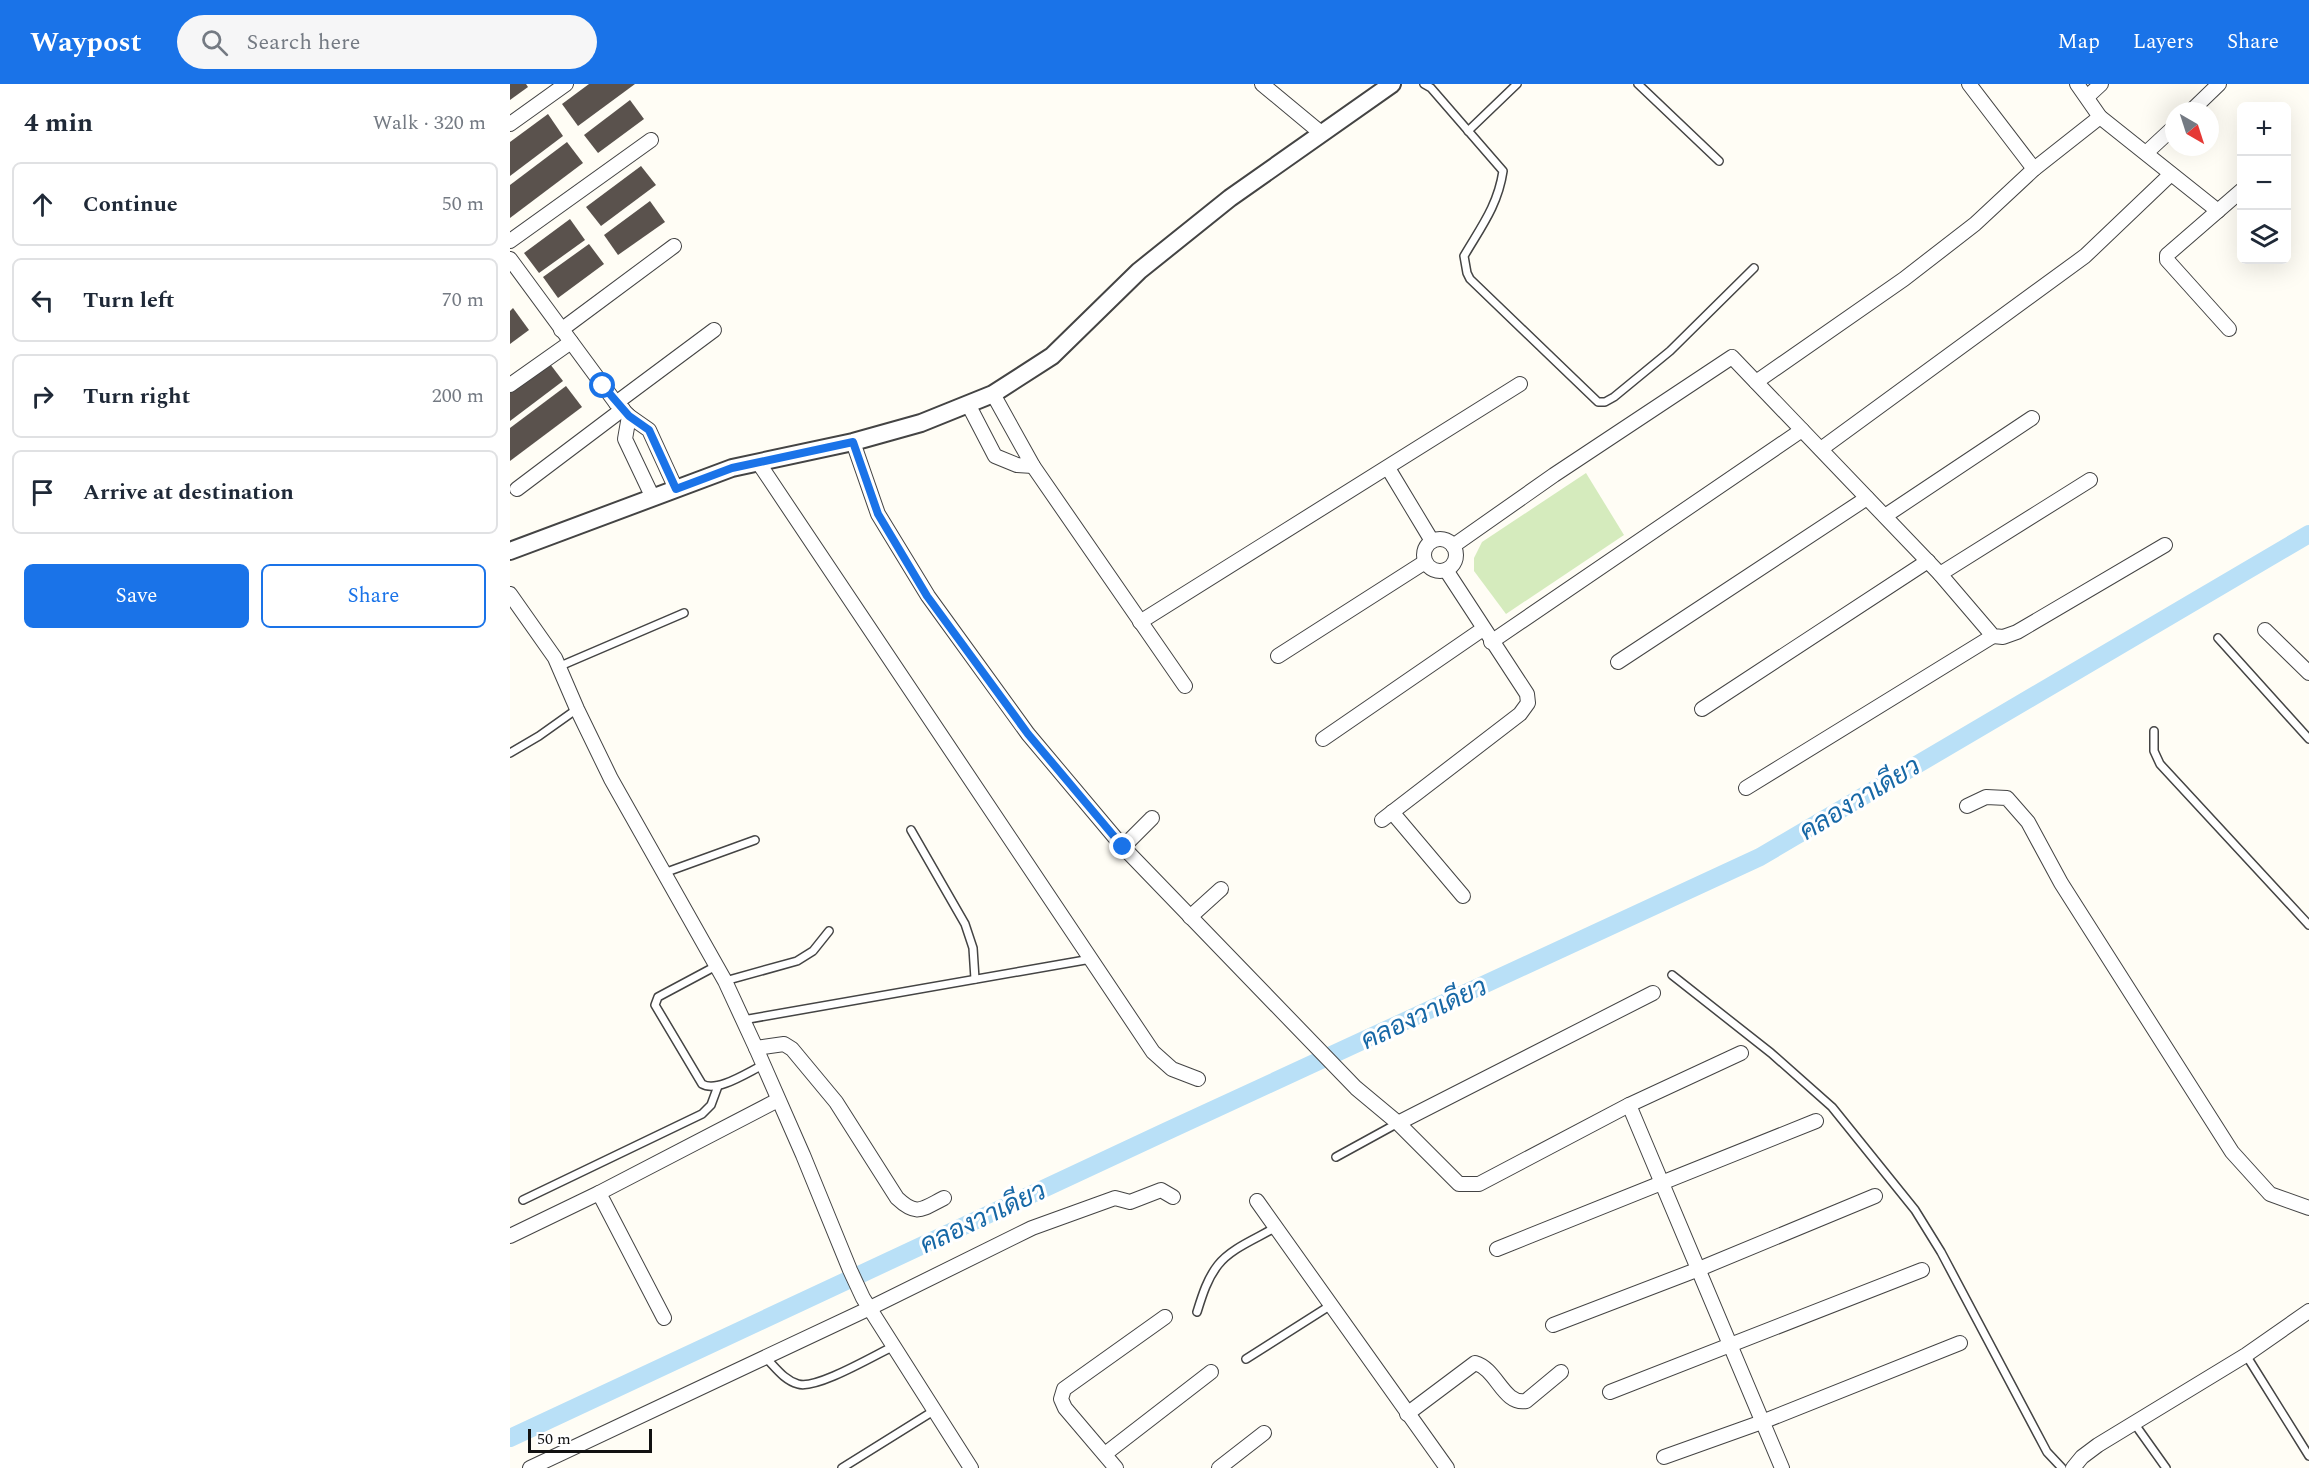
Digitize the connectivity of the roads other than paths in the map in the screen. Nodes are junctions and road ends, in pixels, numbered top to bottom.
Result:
1 (566, 84) edge
2 (1262, 84) edge
3 (1392, 84) edge
4 (1424, 84) edge
5 (1516, 84) edge
6 (1638, 84) edge
7 (1969, 84) edge
8 (2077, 84) edge
9 (2101, 84) edge
10 (2219, 84) edge
11 (2087, 97) junction
12 (2200, 102) edge
13 (2100, 117) junction
14 (510, 124) edge
15 (1468, 131) junction
16 (1322, 133) junction
17 (2165, 135) edge
18 (651, 140) dead end
19 (2146, 153) junction
20 (1719, 160) dead end
21 (2034, 169) junction
22 (2171, 174) junction
23 (2237, 194) edge
24 (2218, 211) junction
25 (510, 241) edge
26 (674, 246) dead end
27 (510, 259) edge
28 (1754, 268) dead end
29 (2229, 329) dead end
30 (561, 330) junction
31 (714, 330) dead end
32 (571, 342) junction
33 (1756, 382) junction
34 (1520, 384) dead end
35 (510, 385) edge
36 (993, 394) junction
37 (968, 404) junction
38 (622, 409) junction
39 (2032, 418) dead end
40 (1802, 430) junction
41 (853, 442) junction
42 (1821, 449) junction
43 (758, 462) junction
44 (1033, 466) junction
45 (1388, 468) junction
46 (2090, 480) dead end
47 (517, 489) dead end
48 (676, 489) junction
49 (653, 498) junction
50 (1868, 498) junction
51 (1885, 516) junction
52 (1432, 541) junction
53 (2165, 545) dead end
54 (1453, 546) junction
55 (510, 550) edge
56 (1928, 561) junction
57 (1425, 562) junction
58 (1446, 570) junction
59 (1940, 574) junction
60 (510, 594) edge
61 (684, 613) dead end
62 (1140, 622) junction
63 (1483, 629) junction
64 (2265, 630) dead end
65 (1993, 636) junction
66 (2218, 638) dead end
67 (1491, 642) junction
68 (1278, 656) dead end
69 (1618, 662) dead end
70 (558, 667) junction
71 (2309, 673) edge
72 (1185, 686) dead end
73 (577, 709) junction
74 (1702, 709) dead end
75 (2154, 731) dead end
76 (1323, 739) dead end
77 (2309, 739) edge
78 (510, 753) edge
79 (1746, 788) dead end
80 (1967, 806) dead end
81 (1152, 818) dead end
82 (911, 830) dead end
83 (755, 840) dead end
84 (1123, 847) junction
85 (664, 873) junction
86 (1221, 889) dead end
87 (1463, 896) dead end
88 (1190, 917) junction
89 (2309, 925) edge
90 (829, 932) dead end
91 (1091, 959) junction
92 (716, 966) junction
93 (1672, 975) dead end
94 (975, 979) junction
95 (725, 981) junction
96 (1653, 993) dead end
97 (743, 1020) junction
98 (756, 1048) junction
99 (1741, 1053) dead end
100 (763, 1065) junction
101 (1198, 1079) dead end
102 (718, 1086) junction
103 (778, 1100) junction
104 (1629, 1105) junction
105 (1816, 1121) dead end
106 (1398, 1123) junction
107 (1336, 1157) dead end
108 (1661, 1185) junction
109 (598, 1193) junction
110 (1875, 1196) dead end
111 (1173, 1197) dead end
112 (944, 1198) dead end
113 (523, 1200) dead end
114 (1257, 1201) dead end
115 (2309, 1208) edge
116 (1276, 1227) junction
117 (510, 1236) edge
118 (1497, 1249) dead end
119 (1699, 1269) junction
120 (1922, 1270) dead end
121 (866, 1303) junction
122 (1331, 1305) junction
123 (2309, 1311) edge
124 (1197, 1312) dead end
125 (1165, 1317) dead end
126 (664, 1318) dead end
127 (1552, 1325) dead end
128 (1960, 1343) dead end
129 (894, 1346) junction
130 (1731, 1346) junction
131 (2246, 1355) junction
132 (766, 1357) junction
133 (1246, 1359) dead end
134 (1211, 1372) dead end
135 (1561, 1372) dead end
136 (1610, 1392) dead end
137 (935, 1410) junction
138 (1407, 1414) junction
139 (1762, 1422) junction
140 (2134, 1423) junction
141 (1264, 1433) dead end
142 (1105, 1454) junction
143 (2309, 1456) edge
144 (1664, 1457) dead end
145 (530, 1468) edge
146 (842, 1468) edge
147 (971, 1468) edge
148 (1116, 1468) edge
149 (1219, 1468) edge
150 (1447, 1468) edge
151 (1782, 1468) edge
152 (2062, 1468) edge
153 (2073, 1468) edge
154 (2166, 1468) edge

1 - 14 street
2 - 16 street
3 - 16 street
4 - 15 lane
5 - 15 lane
6 - 20 lane
7 - 21 street
8 - 11 street
9 - 11 street
10 - 12 street
11 - 13 street
13 - 19 street
13 - 21 street
15 - 28 lane
16 - 36 street
17 - 19 street
18 - 25 street
19 - 22 street
21 - 33 street
22 - 24 street
22 - 42 street
23 - 24 street
24 - 29 street
26 - 30 street
27 - 30 street
30 - 32 street
31 - 38 street
32 - 35 street
32 - 38 street
33 - 40 street
33 - 54 street
34 - 45 street
36 - 37 street
36 - 44 street
37 - 41 street
37 - 44 street
38 - 47 street
38 - 48 street
38 - 49 street
39 - 51 street
40 - 42 street
40 - 67 street
41 - 43 street
41 - 84 street
42 - 50 street
43 - 48 street
43 - 91 street
44 - 62 street
45 - 52 street
45 - 62 street
46 - 59 street
48 - 49 street
49 - 55 street
50 - 51 street
50 - 69 street
51 - 56 street
52 - 54 street
52 - 57 street
53 - 65 street
54 - 58 street
56 - 59 street
56 - 74 street
57 - 58 street
57 - 68 street
58 - 63 street
59 - 65 street
60 - 70 street
61 - 70 lane
62 - 72 street
63 - 67 street
63 - 76 street
64 - 71 street
65 - 79 street
66 - 77 lane
67 - 87 street
70 - 73 street
73 - 78 lane
73 - 85 street
75 - 89 lane
80 - 115 street
81 - 84 street
82 - 94 lane
83 - 85 lane
84 - 88 street
85 - 92 street
86 - 88 street
88 - 106 street
90 - 95 lane
91 - 94 lane
91 - 101 street
92 - 95 street
92 - 102 lane
93 - 152 lane
94 - 97 lane
95 - 97 street
96 - 106 street
97 - 98 street
98 - 100 street
98 - 112 street
99 - 104 street
100 - 102 lane
100 - 103 street
102 - 113 lane
103 - 109 street
103 - 121 street
104 - 106 street
104 - 108 street
105 - 108 street
106 - 107 lane
108 - 118 street
108 - 119 street
109 - 117 street
109 - 126 street
110 - 119 street
111 - 121 street
114 - 116 street
116 - 122 street
116 - 124 lane
119 - 127 street
119 - 130 street
120 - 130 street
121 - 129 street
121 - 132 street
122 - 133 lane
122 - 138 street
123 - 131 street
125 - 142 street
128 - 139 street
129 - 132 lane
129 - 137 street
130 - 136 street
130 - 139 street
131 - 140 street
131 - 143 lane
132 - 145 street
134 - 142 street
135 - 138 street
137 - 146 lane
137 - 147 street
138 - 150 street
139 - 144 street
139 - 151 street
140 - 153 street
140 - 154 lane
141 - 149 street
142 - 148 street

